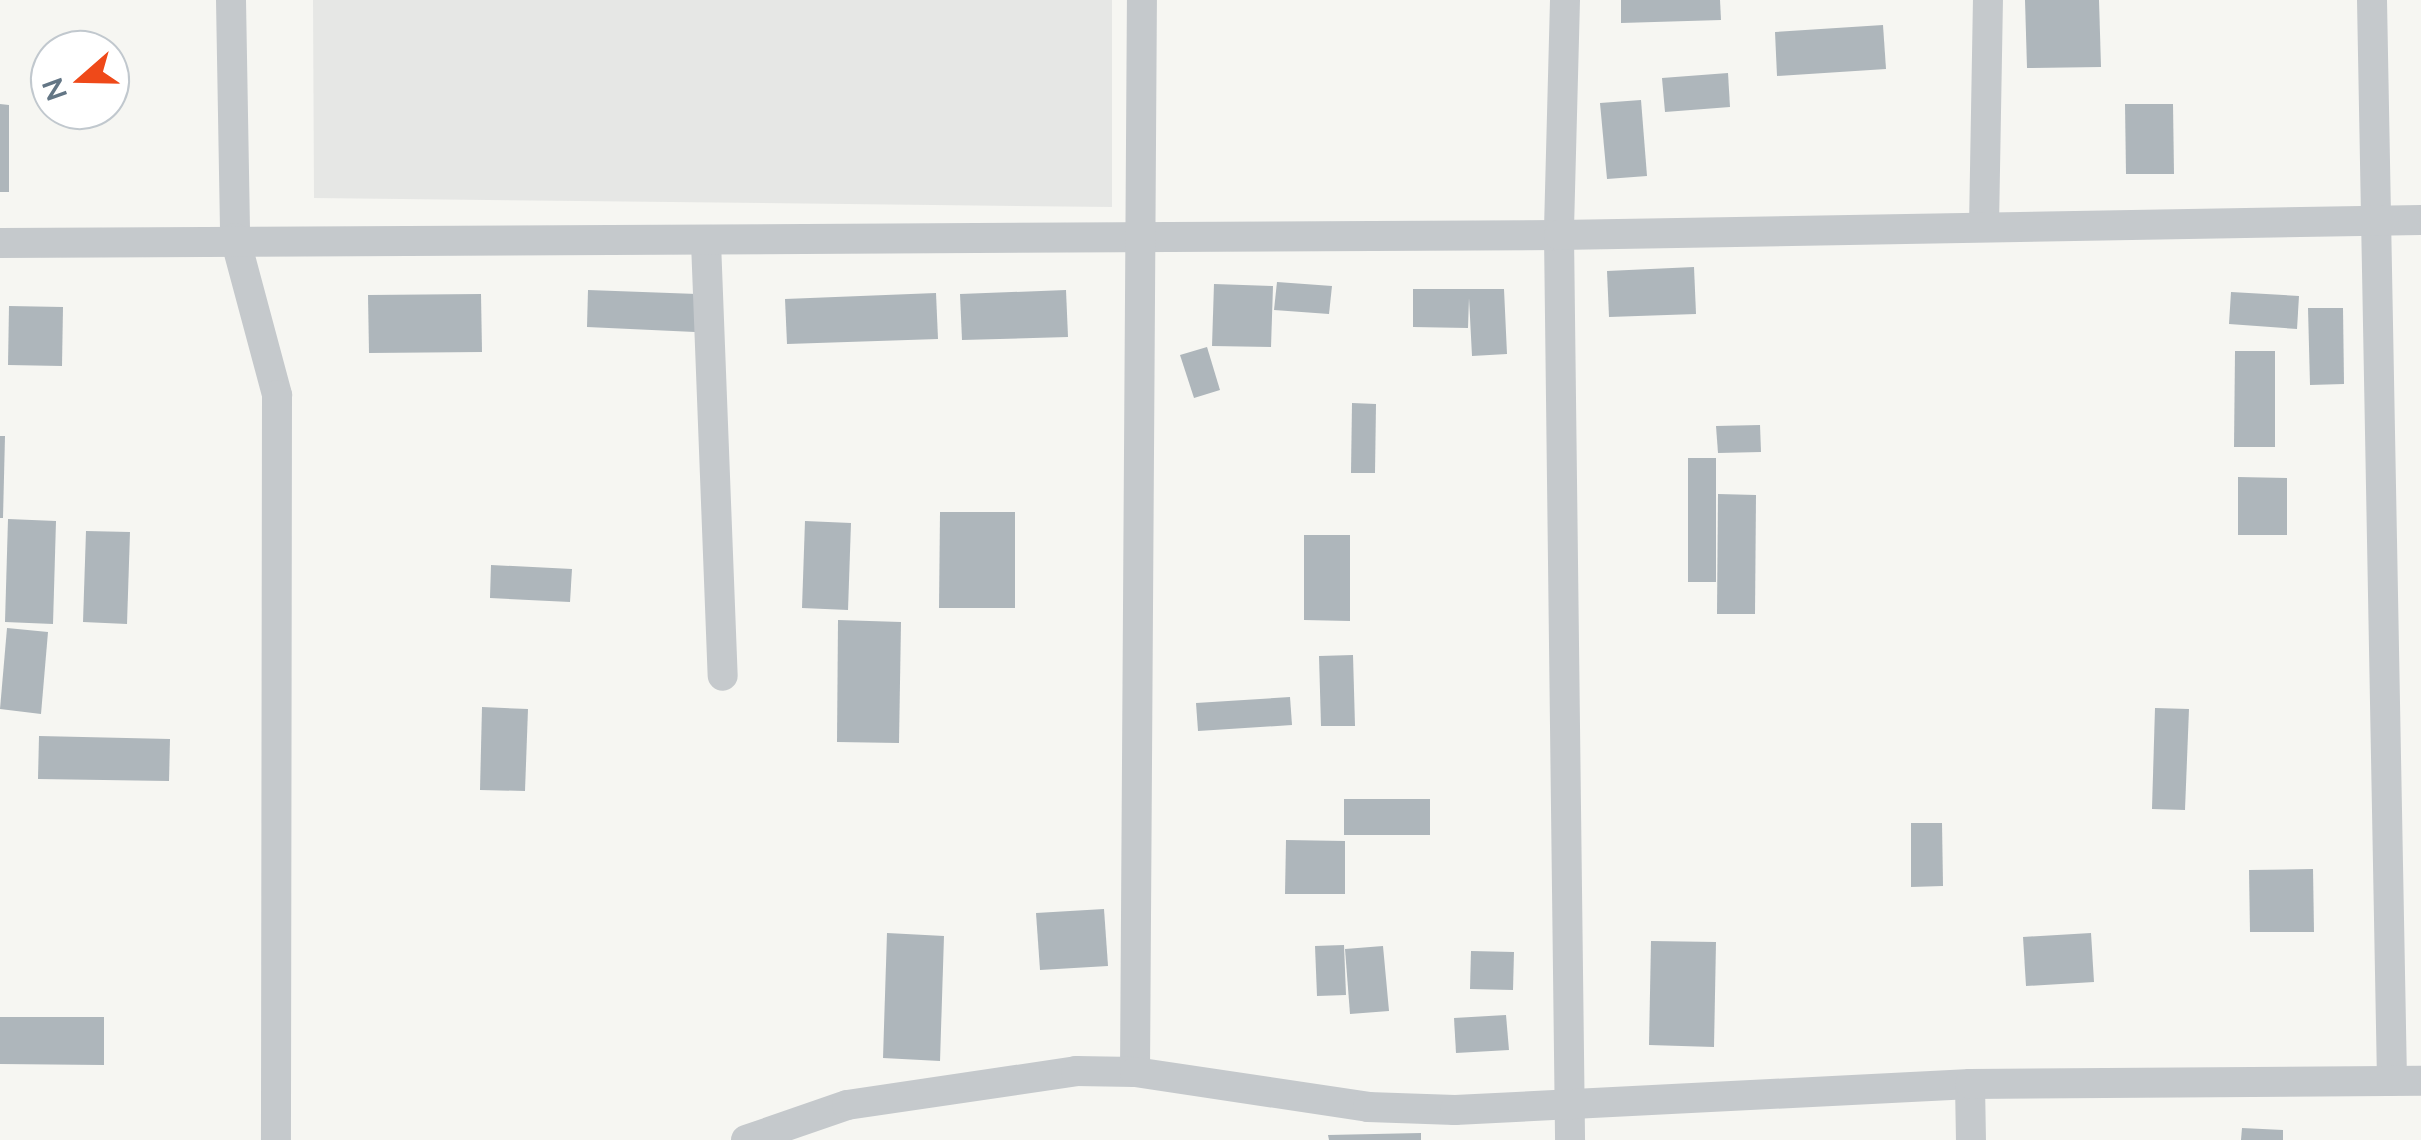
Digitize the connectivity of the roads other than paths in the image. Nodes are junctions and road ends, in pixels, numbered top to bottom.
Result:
1 (231, 0) edge
2 (1142, 0) edge
3 (1564, 0) edge
4 (1988, 0) edge
5 (2372, 0) edge
6 (2372, 220) junction
7 (2421, 220) edge
8 (1984, 227) junction
9 (1559, 235) junction
10 (1140, 237) junction
11 (236, 238) junction
12 (706, 242) junction
13 (0, 243) edge
14 (722, 676) dead end
15 (1135, 1072) junction
16 (2406, 1081) edge
17 (1970, 1084) junction
18 (1569, 1109) junction
19 (276, 1140) edge
20 (746, 1140) edge
21 (1570, 1140) edge
22 (1971, 1140) edge

1 - 11 street
2 - 10 street
3 - 9 street
4 - 8 street
5 - 6 street
6 - 7 street
6 - 8 street
6 - 16 street
8 - 9 street
9 - 10 street
9 - 18 street
10 - 12 street
10 - 15 street
11 - 12 street
11 - 13 street
11 - 19 street
12 - 14 street
15 - 18 street
15 - 20 street
16 - 17 street
17 - 18 street
17 - 22 street
18 - 21 street

